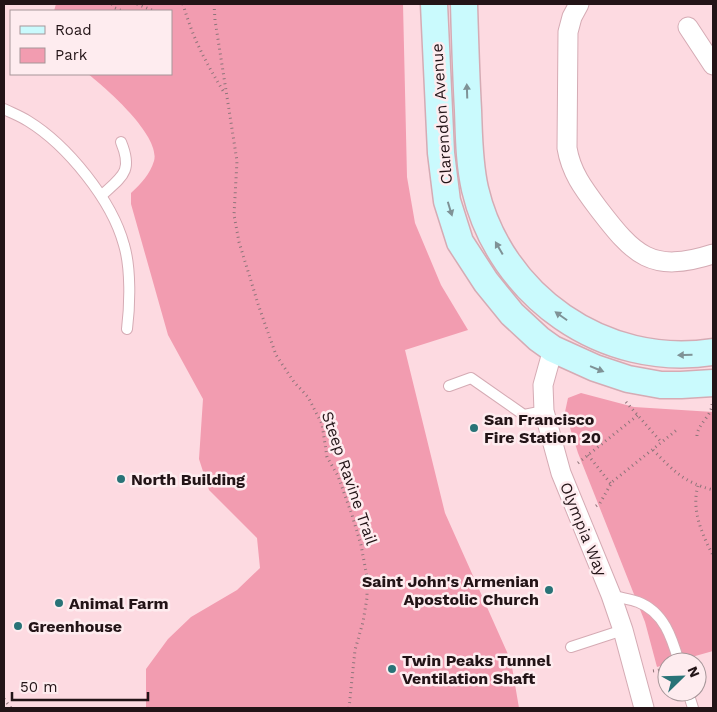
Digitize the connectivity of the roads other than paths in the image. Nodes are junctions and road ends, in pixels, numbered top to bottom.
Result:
1 (434, 4) edge
2 (464, 4) edge
3 (579, 4) edge
4 (688, 27) dead end
5 (713, 65) edge
6 (4, 109) edge
7 (122, 142) dead end
8 (102, 195) junction
9 (713, 254) edge
10 (528, 287) junction
11 (127, 329) dead end
12 (599, 338) junction
13 (553, 349) junction
14 (713, 352) edge
15 (449, 386) dead end
16 (713, 393) edge
17 (544, 411) junction
18 (611, 596) junction
19 (623, 630) junction
20 (571, 647) dead end
21 (676, 652) edge
22 (644, 708) edge

1 -> 13 main road, Clarendon Avenue
10 -> 2 main road, Clarendon Avenue
3 - 9 street
4 - 5 street
6 - 8 lane
7 - 8 lane
8 - 11 lane
12 -> 10 main road, Clarendon Avenue
10 - 13 main road
12 - 13 main road
14 -> 12 main road, Clarendon Avenue
13 -> 16 main road, Clarendon Avenue
13 - 17 street, Olympia Way
15 - 17 lane
17 - 18 street, Olympia Way
18 - 19 street, Olympia Way
18 - 21 lane
19 - 20 lane
19 - 22 street, Olympia Way

